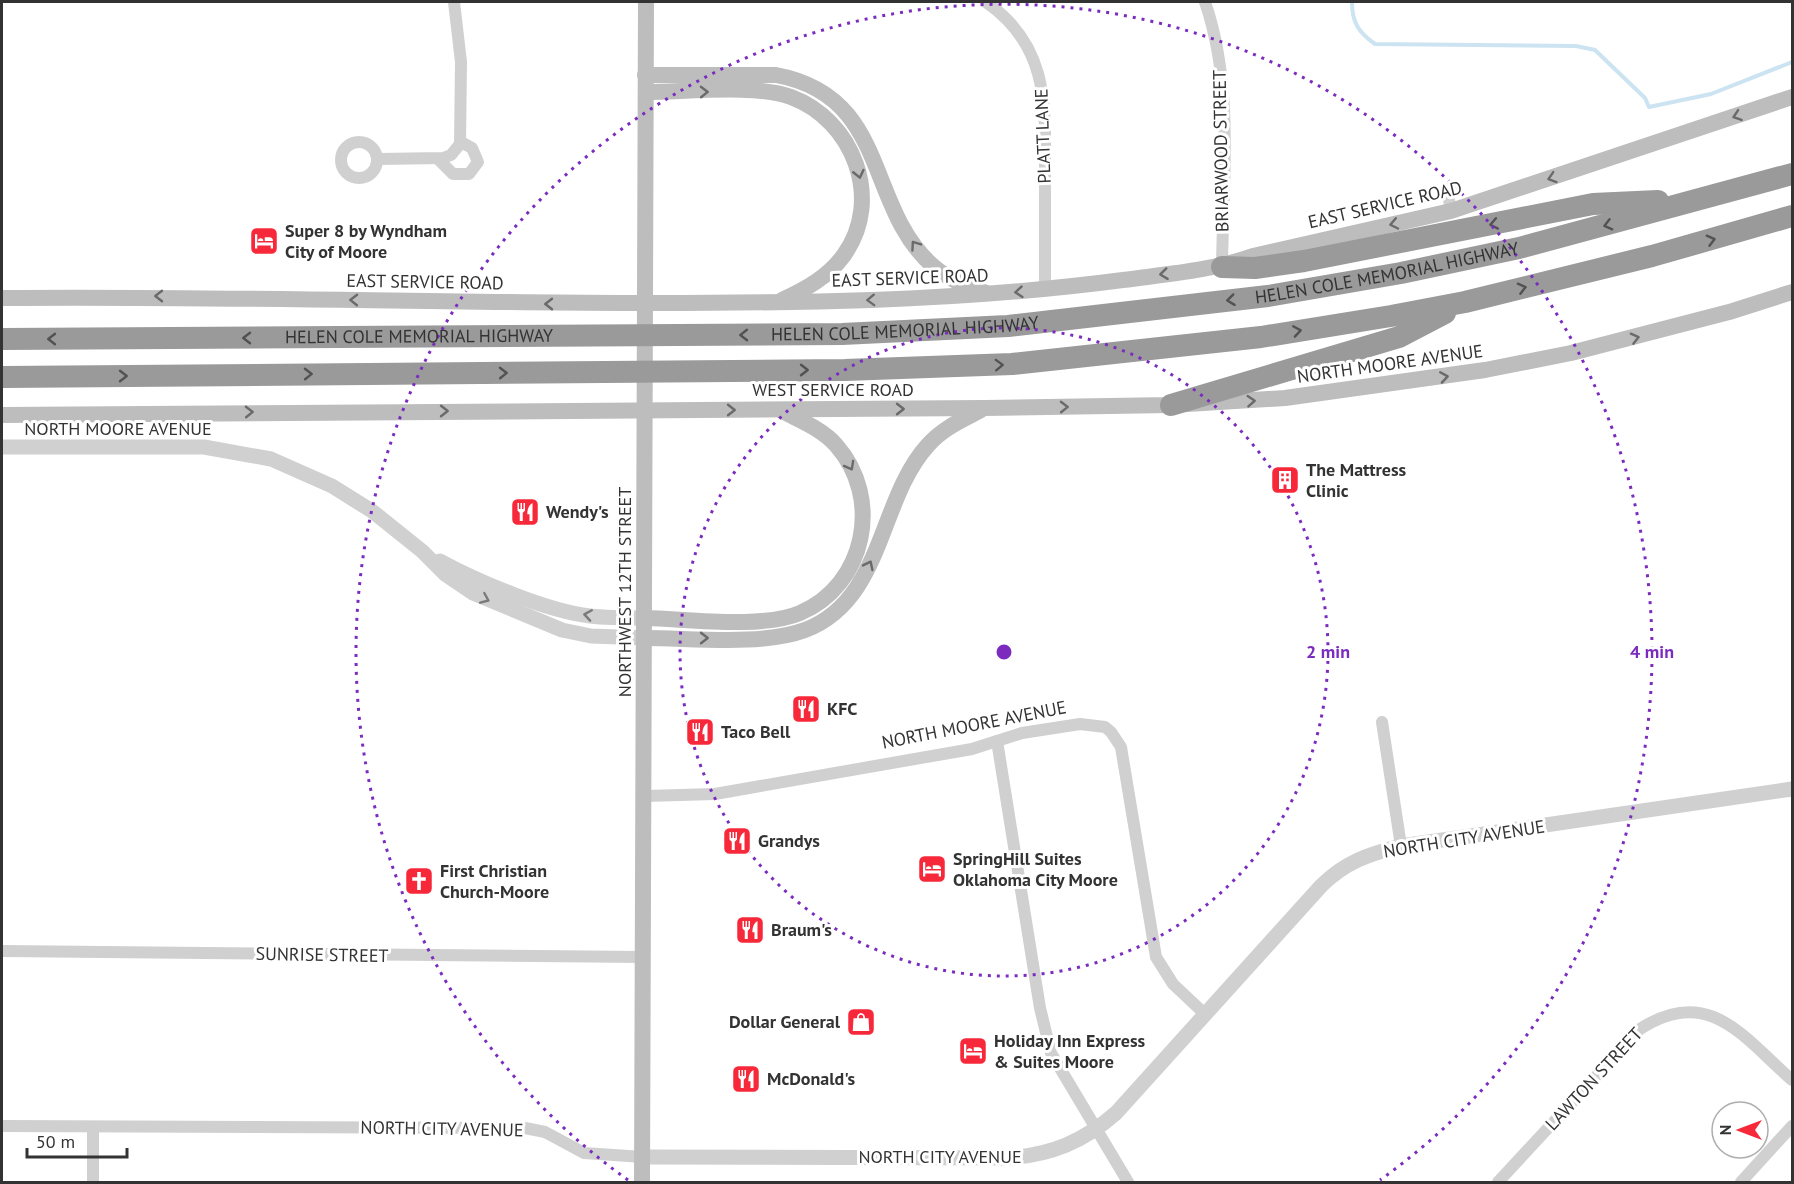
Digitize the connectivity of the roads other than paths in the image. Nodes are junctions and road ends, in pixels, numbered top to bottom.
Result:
1 (454, 2) edge
2 (646, 2) edge
3 (986, 2) edge
4 (1205, 2) edge
5 (645, 75) junction
6 (646, 92) junction
7 (1792, 97) edge
8 (460, 142) junction
9 (377, 159) dead end
10 (438, 159) junction
11 (1792, 174) edge
12 (1447, 189) dead end
13 (1705, 199) junction
14 (1451, 212) junction
15 (1792, 216) edge
16 (1222, 267) junction
17 (1045, 290) junction
18 (1792, 292) edge
19 (993, 295) junction
20 (2, 298) edge
21 (1465, 302) junction
22 (775, 303) junction
23 (2, 339) edge
24 (2, 377) edge
25 (1171, 405) junction
26 (984, 408) junction
27 (779, 410) junction
28 (2, 415) edge
29 (2, 447) edge
30 (422, 551) junction
31 (646, 618) junction
32 (646, 638) junction
33 (1382, 722) dead end
34 (997, 741) junction
35 (1792, 789) edge
36 (645, 796) junction
37 (1401, 846) junction
38 (2, 951) edge
39 (643, 957) junction
40 (1206, 1015) junction
41 (1792, 1080) edge
42 (2, 1126) edge
43 (1792, 1126) edge
44 (93, 1127) junction
45 (1098, 1129) junction
46 (643, 1157) junction
47 (93, 1182) edge
48 (642, 1182) edge
49 (1128, 1182) edge
50 (1498, 1182) edge
51 (1741, 1182) edge

1 - 8 street
2 - 5 main road, NORTHWEST 12TH STREET
3 - 17 street, PLATT LANE
4 - 16 street, BRIARWOOD STREET
5 - 6 main road, NORTHWEST 12TH STREET
19 -> 5 main road
6 -> 22 main road
6 - 31 main road, NORTHWEST 12TH STREET
7 -> 14 main road, EAST SERVICE ROAD
8 - 10 street
8 - 10 street
9 - 10 street
11 - 13 highway, HELEN COLE MEMORIAL HIGHWAY
12 - 14 street
13 -> 16 highway
13 -> 23 highway, HELEN COLE MEMORIAL HIGHWAY
14 -> 16 main road, EAST SERVICE ROAD
21 -> 15 highway, HELEN COLE MEMORIAL HIGHWAY
16 -> 17 main road, EAST SERVICE ROAD
17 -> 19 main road, EAST SERVICE ROAD
25 -> 18 main road, NORTH MOORE AVENUE
19 -> 22 main road, EAST SERVICE ROAD
22 -> 20 main road, EAST SERVICE ROAD
24 -> 21 highway, HELEN COLE MEMORIAL HIGHWAY
21 - 25 highway
26 -> 25 main road, NORTH MOORE AVENUE
27 -> 26 main road, WEST SERVICE ROAD
32 -> 26 main road
28 -> 27 main road, WEST SERVICE ROAD
27 -> 31 main road
29 - 30 street, NORTH MOORE AVENUE
31 -> 30 street, NORTH MOORE AVENUE
30 -> 32 street, NORTH MOORE AVENUE
31 - 32 main road, NORTHWEST 12TH STREET
32 - 36 main road, NORTHWEST 12TH STREET
33 - 37 street
34 - 36 street, NORTH MOORE AVENUE
34 - 40 street, NORTH MOORE AVENUE
34 - 45 street
35 - 37 street, NORTH CITY AVENUE
36 - 39 main road, NORTHWEST 12TH STREET
37 - 40 street, NORTH CITY AVENUE
38 - 39 street, SUNRISE STREET
39 - 46 main road, NORTHWEST 12TH STREET
40 - 45 street, NORTH CITY AVENUE
41 - 50 street, LAWTON STREET
42 - 44 street, NORTH CITY AVENUE
43 - 51 street
44 - 46 street, NORTH CITY AVENUE
44 - 47 street
45 - 46 street, NORTH CITY AVENUE
45 - 49 street
46 - 48 main road, NORTHWEST 12TH STREET

